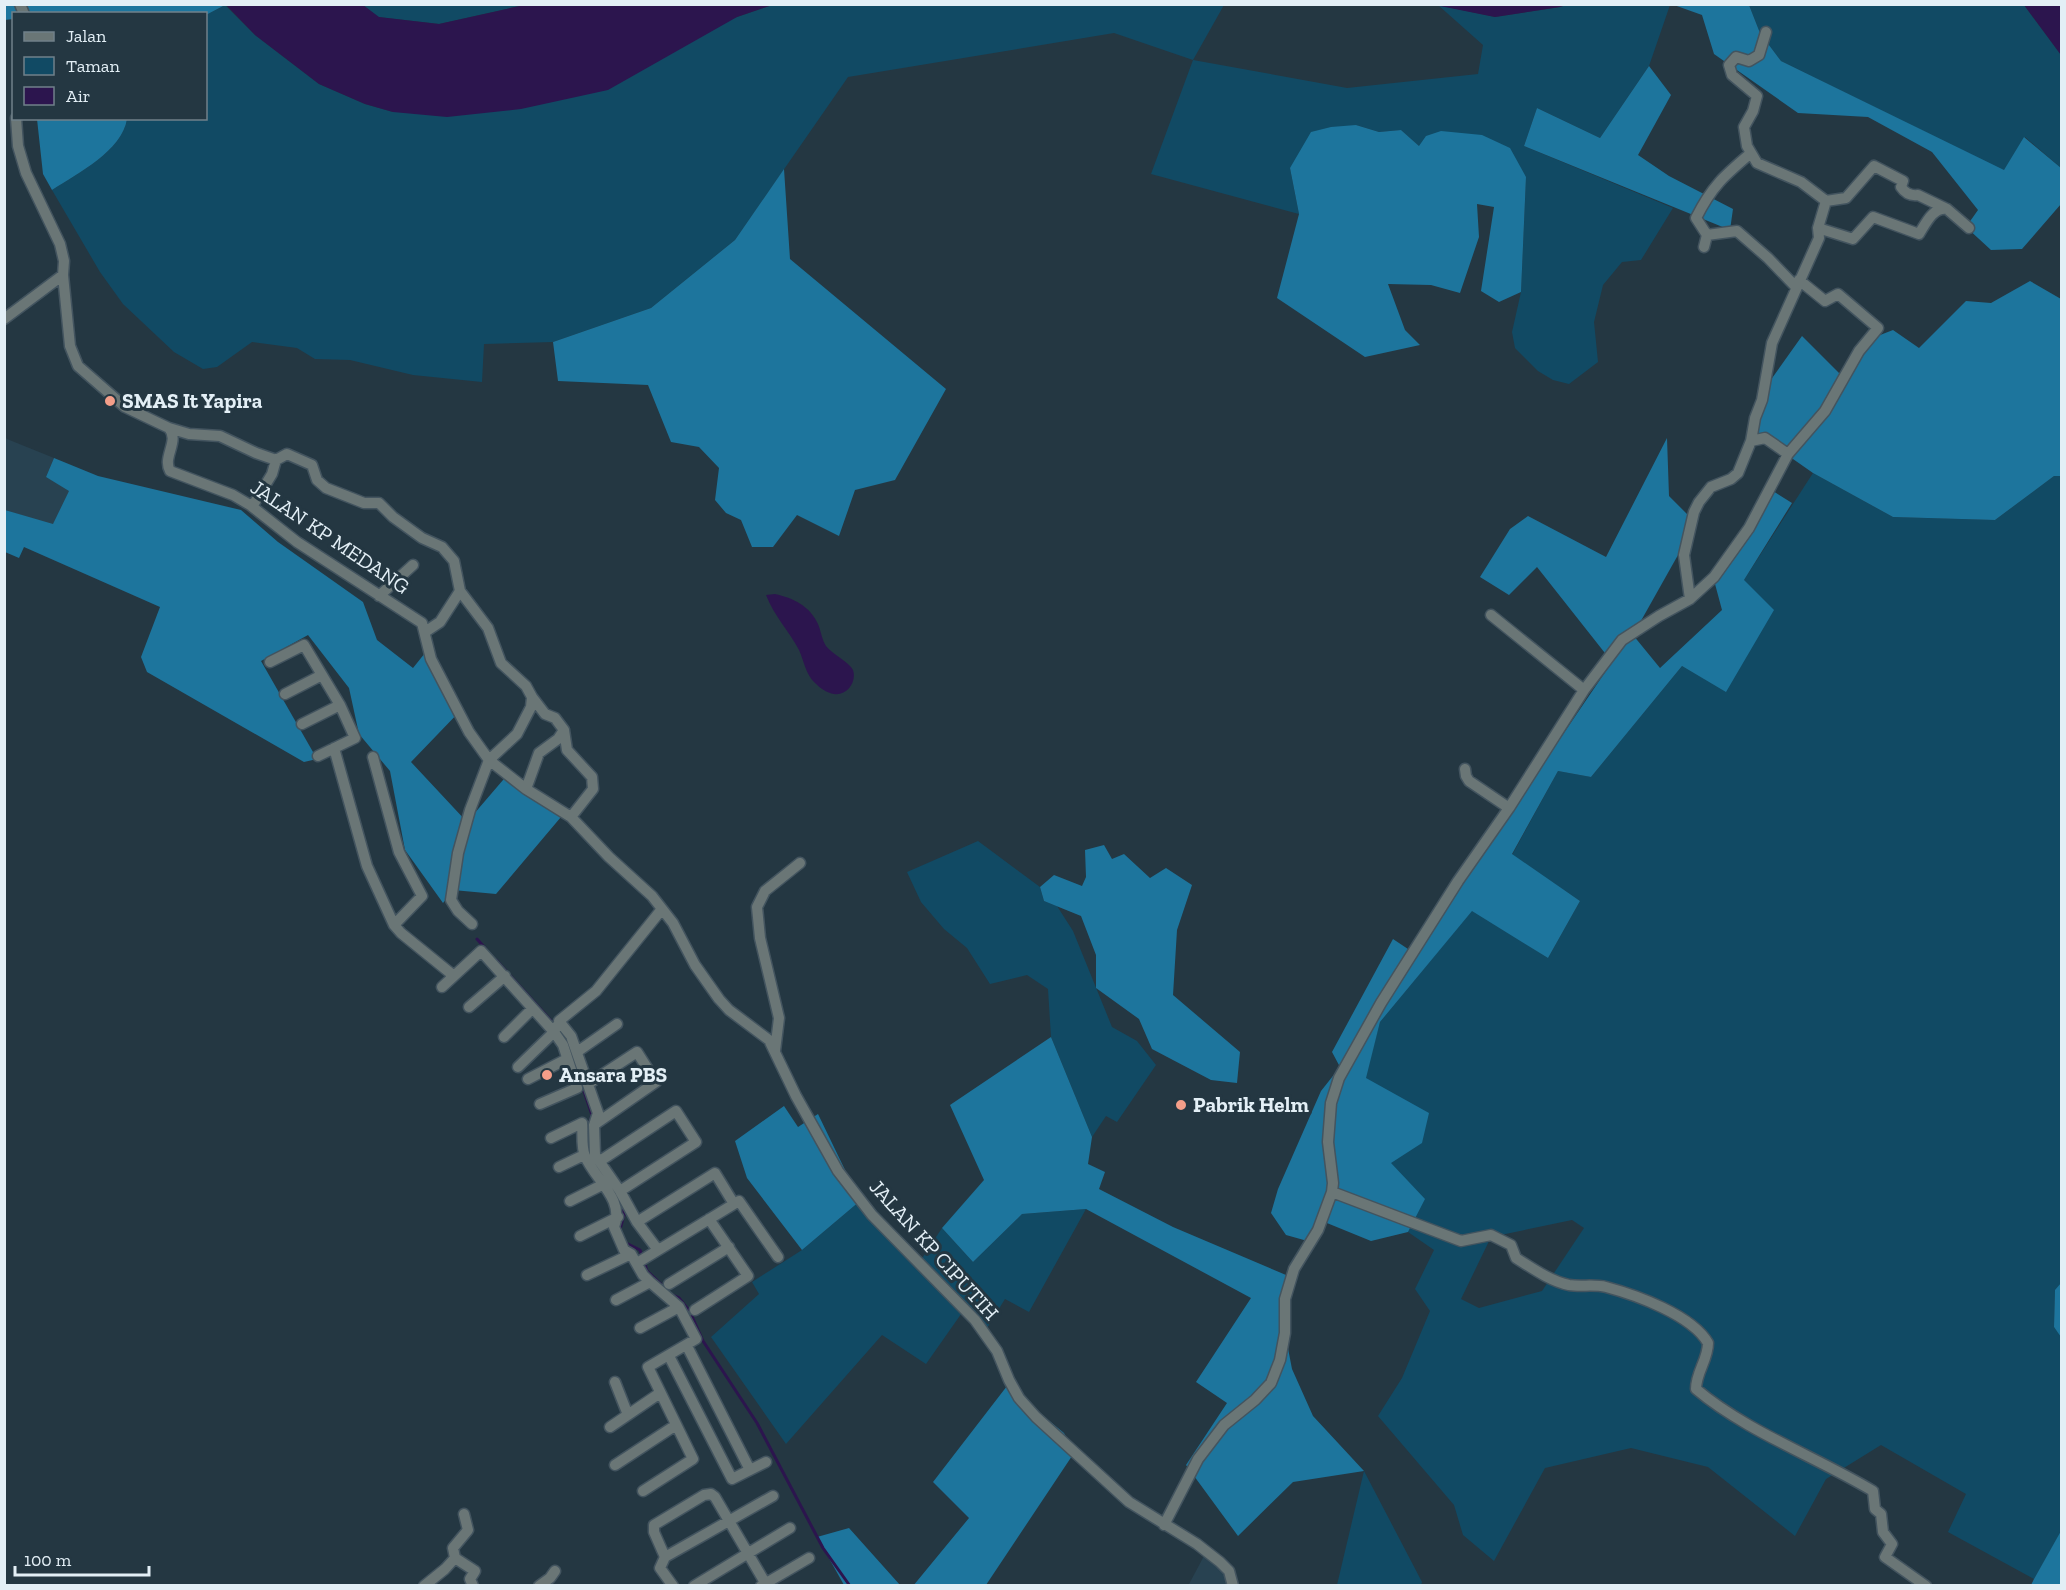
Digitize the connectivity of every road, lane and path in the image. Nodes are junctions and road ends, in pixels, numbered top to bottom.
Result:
1 (1766, 32) dead end
2 (16, 120) edge
3 (1751, 153) junction
4 (1826, 201) junction
5 (1947, 209) junction
6 (1818, 228) junction
7 (1969, 228) dead end
8 (1707, 235) junction
9 (1704, 248) dead end
10 (63, 275) junction
11 (1798, 283) junction
12 (4, 319) edge
13 (169, 428) junction
14 (1751, 441) junction
15 (1788, 454) junction
16 (276, 460) junction
17 (250, 505) junction
18 (413, 565) dead end
19 (460, 591) junction
20 (379, 596) junction
21 (1690, 599) junction
22 (1491, 615) dead end
23 (425, 632) junction
24 (270, 662) dead end
25 (322, 675) junction
26 (1584, 690) junction
27 (285, 694) dead end
28 (532, 697) junction
29 (340, 705) junction
30 (302, 724) dead end
31 (564, 730) junction
32 (334, 748) junction
33 (318, 756) dead end
34 (373, 757) dead end
35 (489, 760) junction
36 (1465, 769) dead end
37 (526, 789) junction
38 (1509, 808) junction
39 (571, 817) junction
40 (800, 863) dead end
41 (662, 909) junction
42 (472, 924) dead end
43 (394, 925) junction
44 (454, 976) junction
45 (505, 976) junction
46 (442, 987) dead end
47 (469, 1007) dead end
48 (532, 1009) junction
49 (559, 1021) junction
50 (617, 1024) dead end
51 (554, 1032) junction
52 (504, 1037) dead end
53 (775, 1051) junction
54 (577, 1052) junction
55 (567, 1059) junction
56 (518, 1067) dead end
57 (528, 1078) dead end
58 (582, 1086) junction
59 (540, 1104) dead end
60 (594, 1125) junction
61 (551, 1138) dead end
62 (584, 1155) junction
63 (600, 1161) junction
64 (559, 1167) dead end
65 (604, 1184) junction
66 (620, 1191) junction
67 (1332, 1192) junction
68 (570, 1201) dead end
69 (734, 1204) junction
70 (618, 1217) junction
71 (709, 1219) junction
72 (637, 1222) junction
73 (580, 1236) dead end
74 (729, 1247) junction
75 (658, 1250) junction
76 (778, 1257) dead end
77 (638, 1258) junction
78 (587, 1275) dead end
79 (650, 1282) junction
80 (669, 1284) dead end
81 (616, 1300) dead end
82 (679, 1308) junction
83 (695, 1311) dead end
84 (640, 1328) dead end
85 (687, 1346) junction
86 (669, 1356) junction
87 (615, 1382) dead end
88 (660, 1393) junction
89 (628, 1415) junction
90 (676, 1425) junction
91 (610, 1427) dead end
92 (766, 1462) dead end
93 (615, 1465) dead end
94 (750, 1470) junction
95 (643, 1491) dead end
96 (773, 1496) dead end
97 (464, 1514) dead end
98 (730, 1521) junction
99 (1164, 1525) junction
100 (790, 1528) dead end
101 (748, 1552) junction
102 (665, 1557) junction
103 (455, 1558) junction
104 (809, 1558) dead end
105 (555, 1571) dead end
106 (764, 1585) edge
107 (424, 1586) edge
108 (473, 1586) edge
109 (539, 1586) edge
110 (673, 1586) edge
111 (694, 1586) edge
112 (1233, 1586) edge
113 (1926, 1586) edge

1 - 3 street
2 - 10 street
3 - 4 street
3 - 8 street
4 - 5 street
4 - 6 street
5 - 6 street
5 - 7 street
6 - 11 street
8 - 9 street
8 - 11 street
10 - 12 street
10 - 13 street
11 - 14 street
11 - 15 street
13 - 16 street
13 - 17 street, JALAN KP MEDANG
14 - 15 street
14 - 21 street
15 - 21 street
16 - 17 street
16 - 19 street
17 - 20 street, JALAN KP MEDANG
18 - 20 street
19 - 23 street
19 - 28 street
20 - 23 street, JALAN KP MEDANG
21 - 26 street
22 - 26 street
23 - 35 street, JALAN KP CIPUTIH
24 - 25 street
25 - 27 street
25 - 29 street
26 - 38 street
28 - 31 street
28 - 35 street
29 - 30 street
29 - 32 street
31 - 37 street
31 - 39 street
32 - 33 street
32 - 43 street
34 - 43 street
35 - 37 street, JALAN KP CIPUTIH
35 - 42 street
36 - 38 street
37 - 39 street, JALAN KP CIPUTIH
38 - 67 street
39 - 41 street, JALAN KP CIPUTIH
40 - 53 street
41 - 49 street
41 - 53 street, JALAN KP CIPUTIH
43 - 44 street
44 - 45 street
44 - 46 street
45 - 47 street
45 - 48 street
48 - 51 street
48 - 52 street
49 - 51 street
49 - 54 street
50 - 54 street
51 - 55 street
51 - 56 street
53 - 99 street, JALAN KP CIPUTIH
54 - 58 street
55 - 57 street
55 - 58 street
58 - 59 street
58 - 60 street
58 - 60 street
60 - 63 street
61 - 62 street
62 - 64 street
62 - 65 street
63 - 66 street
63 - 66 street
65 - 68 street
65 - 70 street
66 - 72 street
67 - 99 street
67 - 113 street
69 - 71 street
69 - 72 street
69 - 76 street
70 - 73 street
70 - 77 street
71 - 74 street
71 - 75 street
72 - 75 street
74 - 80 street
74 - 83 street
75 - 77 street
77 - 78 street
77 - 79 street
79 - 81 street
79 - 82 street
82 - 84 street
82 - 85 street
85 - 86 street
85 - 94 street
86 - 88 street
86 - 94 street
87 - 89 street
88 - 89 street
88 - 90 street
89 - 91 street
90 - 93 street
90 - 95 street
92 - 94 street
96 - 98 street
97 - 103 street
98 - 101 street
98 - 102 street
98 - 102 street
99 - 112 street, JALAN KP CIPUTIH
100 - 101 street
101 - 106 street
101 - 111 street
102 - 110 street
103 - 107 street
103 - 108 street
104 - 106 street
105 - 109 street

